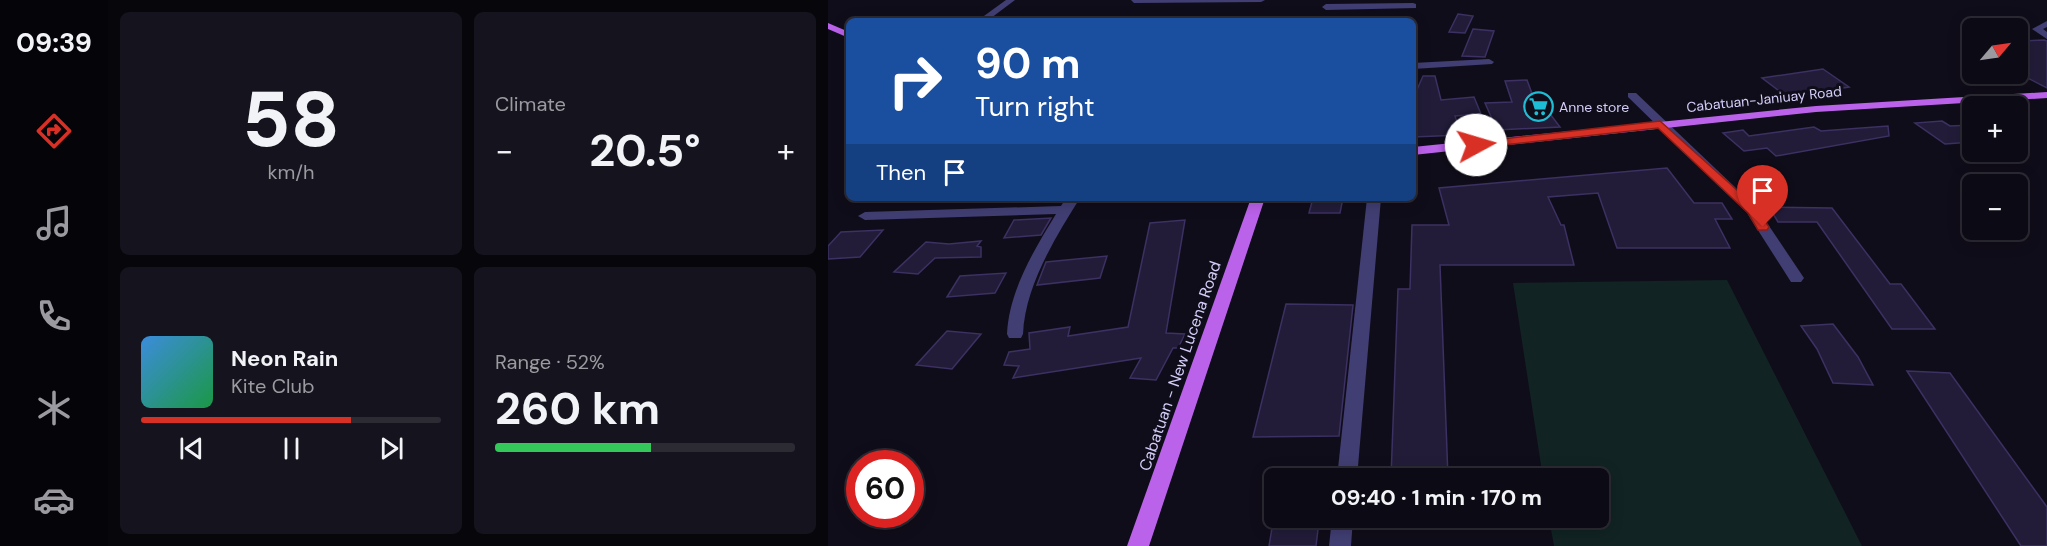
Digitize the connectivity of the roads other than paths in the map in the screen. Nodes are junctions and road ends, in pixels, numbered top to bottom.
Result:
1 (1011, 0) edge
2 (1261, 0) edge
3 (1134, 1) edge
4 (1413, 6) dead end
5 (1326, 7) edge
6 (985, 18) edge
7 (2047, 24) edge
8 (828, 26) edge
9 (846, 34) edge
10 (2047, 36) edge
11 (1489, 62) dead end
12 (1416, 66) edge
13 (1632, 94) dead end
14 (2047, 95) edge
15 (1660, 124) junction
16 (1416, 151) edge
17 (1257, 201) edge
18 (1374, 201) edge
19 (1069, 204) edge
20 (865, 216) dead end
21 (1796, 278) dead end
22 (1014, 334) dead end
23 (1348, 468) edge
24 (1342, 528) edge
25 (1138, 546) edge
26 (1340, 546) edge

1 - 6 street
2 - 3 street
4 - 5 street
7 - 10 street
8 - 9 main road
11 - 12 street
13 - 15 street
14 - 15 main road, Cabatuan-Janiuay Road
15 - 16 main road, Cabatuan-Janiuay Road
15 - 21 street
17 - 25 main road, Cabatuan - New Lucena Road
18 - 23 street
19 - 20 street
19 - 22 street
24 - 26 street

